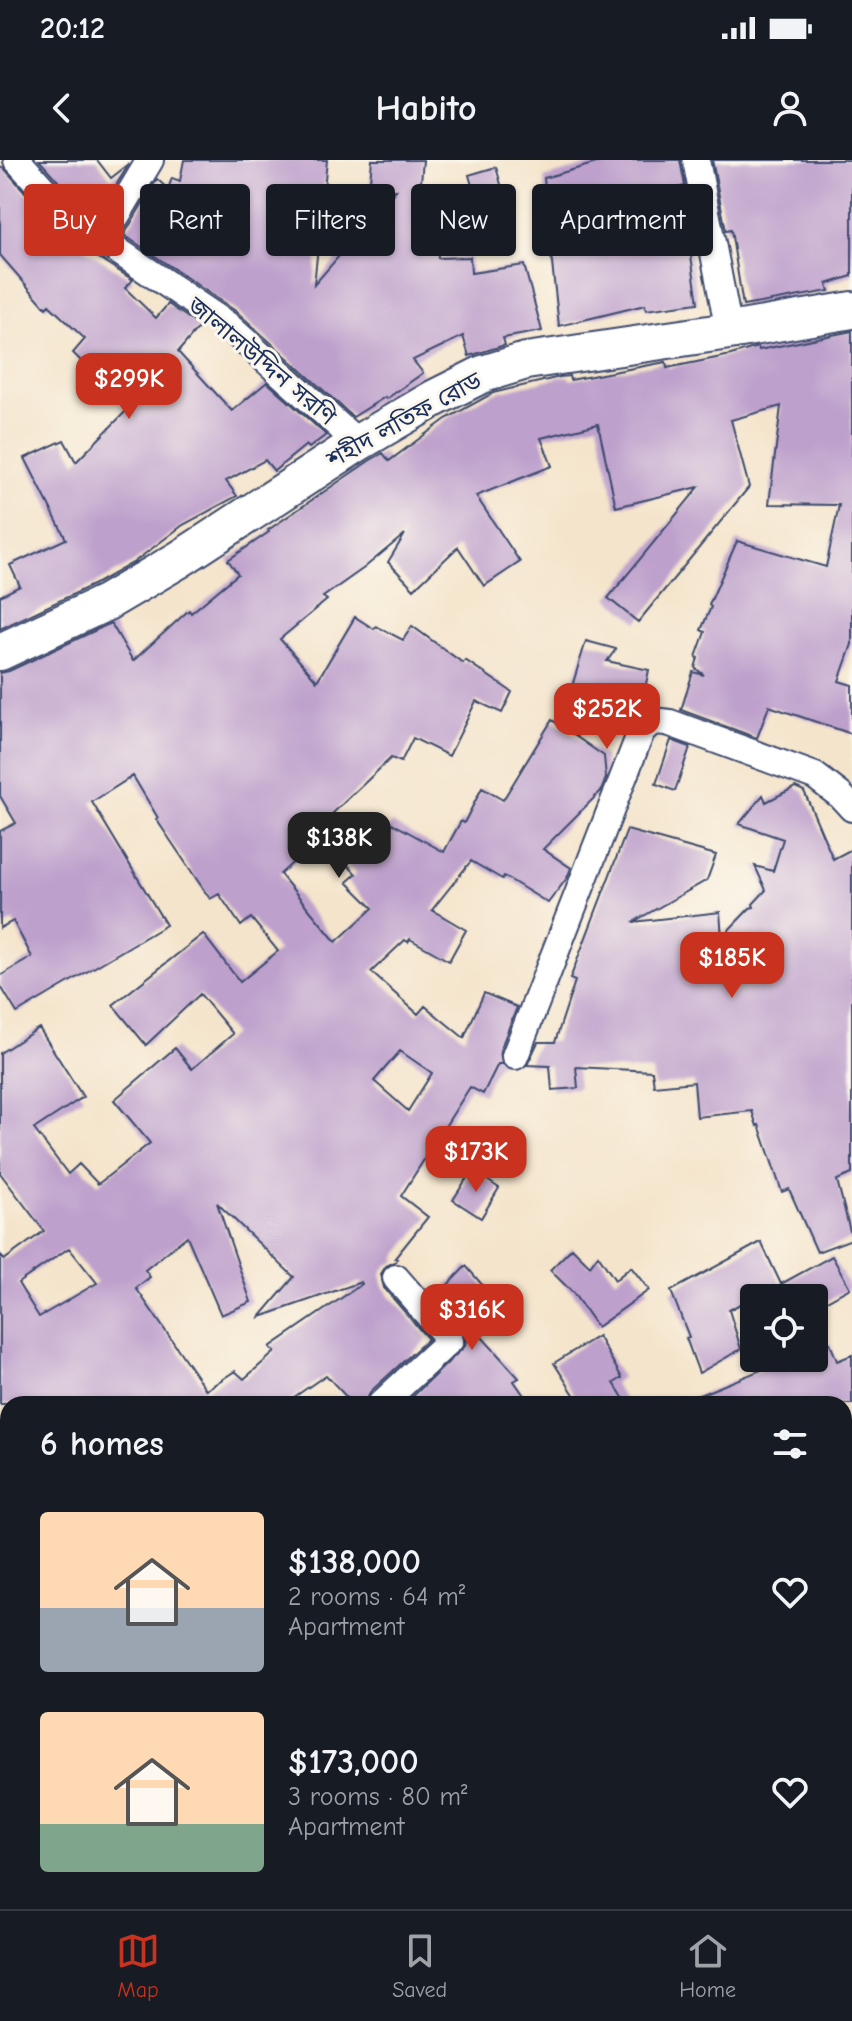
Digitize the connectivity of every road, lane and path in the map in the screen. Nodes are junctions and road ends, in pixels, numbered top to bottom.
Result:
1 (17, 160) edge
2 (150, 160) edge
3 (696, 160) edge
4 (39, 184) edge
5 (124, 203) edge
6 (124, 255) edge
7 (852, 310) edge
8 (729, 331) junction
9 (358, 443) junction
10 (0, 652) edge
11 (852, 808) edge
12 (515, 1056) dead end
13 (396, 1278) dead end
14 (390, 1396) edge

1 - 4 street, জালালউদ্দিন সরণি
2 - 5 street
3 - 8 street
6 - 9 street, জালালউদ্দিন সরণি
7 - 8 street, শহীদ লতিফ রোড
8 - 9 street, শহীদ লতিফ রোড
9 - 10 street, শহীদ লতিফ রোড
11 - 12 street
13 - 14 street

